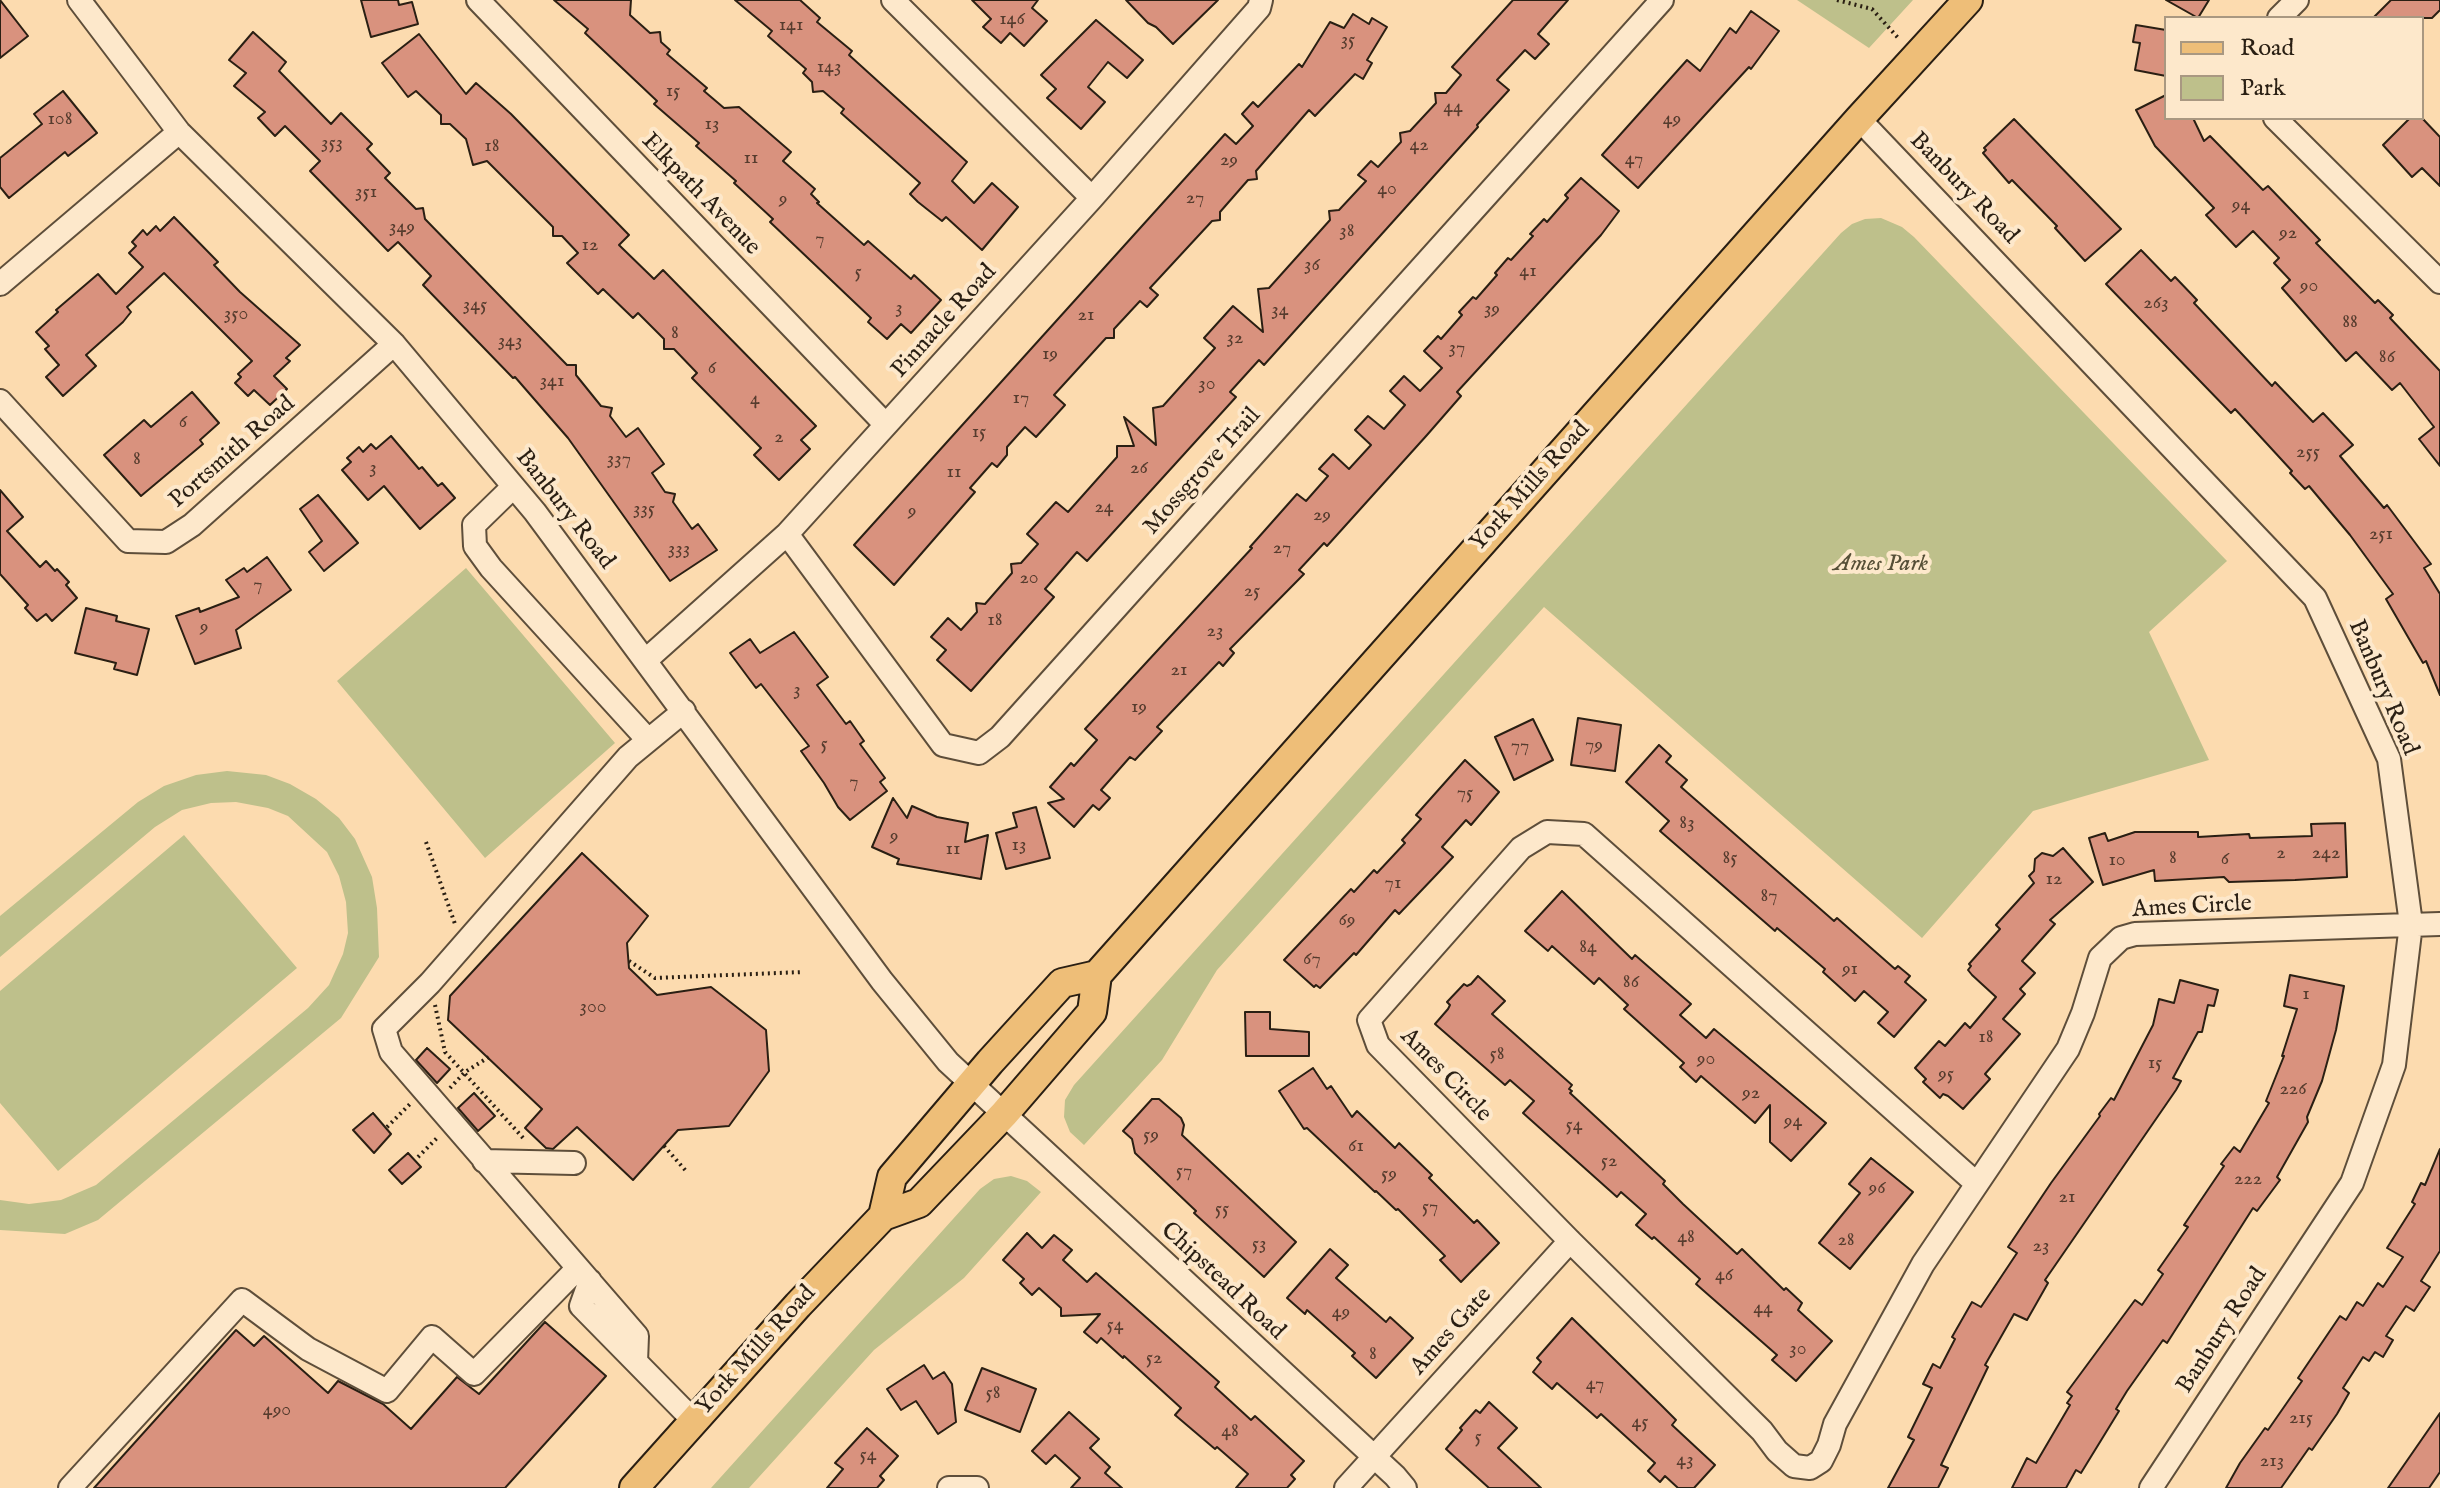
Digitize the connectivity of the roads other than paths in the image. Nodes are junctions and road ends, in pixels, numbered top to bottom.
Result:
1 (79, 0) edge
2 (478, 0) edge
3 (893, 0) edge
4 (1261, 0) edge
5 (1662, 0) edge
6 (1968, 0) edge
7 (2297, 0) edge
8 (2281, 16) edge
9 (1859, 119) junction
10 (2277, 120) edge
11 (179, 132) junction
12 (1092, 198) junction
13 (2440, 282) edge
14 (0, 284) edge
15 (394, 344) junction
16 (0, 401) edge
17 (886, 425) junction
18 (513, 487) junction
19 (787, 534) junction
20 (646, 660) junction
21 (684, 711) junction
22 (648, 740) junction
23 (2411, 924) junction
24 (2440, 924) edge
25 (1097, 975) junction
26 (970, 1085) junction
27 (1004, 1114) junction
28 (484, 1161) junction
29 (574, 1163) dead end
30 (1977, 1184) junction
31 (883, 1216) junction
32 (1570, 1241) junction
33 (583, 1275) junction
34 (694, 1421) junction
35 (1373, 1457) junction
36 (70, 1488) edge
37 (634, 1488) edge
38 (949, 1488) edge
39 (977, 1488) edge
40 (1346, 1488) edge
41 (1405, 1488) edge
42 (2151, 1488) edge

1 - 11 street, Banbury Road
2 - 17 street, Elkpath Avenue
3 - 12 street
4 - 12 street, Pinnacle Road
5 - 19 street, Mossgrove Trail
6 - 9 main road, York Mills Road
7 - 8 street
9 - 23 street, Banbury Road
9 - 25 main road, York Mills Road
10 - 13 street
11 - 14 street
11 - 15 street, Banbury Road
12 - 17 street, Pinnacle Road
15 - 16 street, Portsmith Road
15 - 18 street, Banbury Road
17 - 19 street, Pinnacle Road
18 - 20 street, Banbury Road
18 - 22 street
19 - 20 street, Pinnacle Road
20 - 21 street, Banbury Road
21 - 22 street
21 - 26 street, Banbury Road
22 - 28 street
23 - 24 street, Ames Circle
23 - 30 street, Ames Circle
23 - 42 street, Banbury Road
25 - 26 main road, York Mills Road
25 - 27 main road, York Mills Road
26 - 27 street, Chipstead Road
26 - 31 main road, York Mills Road
27 - 31 main road, York Mills Road
27 - 35 street, Chipstead Road
28 - 29 street
28 - 33 street
30 - 32 street, Ames Circle
30 - 32 street, Ames Circle
31 - 34 main road, York Mills Road
32 - 35 street, Ames Gate
33 - 34 street
33 - 36 street
34 - 37 main road, York Mills Road
35 - 40 street, Ames Gate
35 - 41 street, Chipstead Road
38 - 39 street

